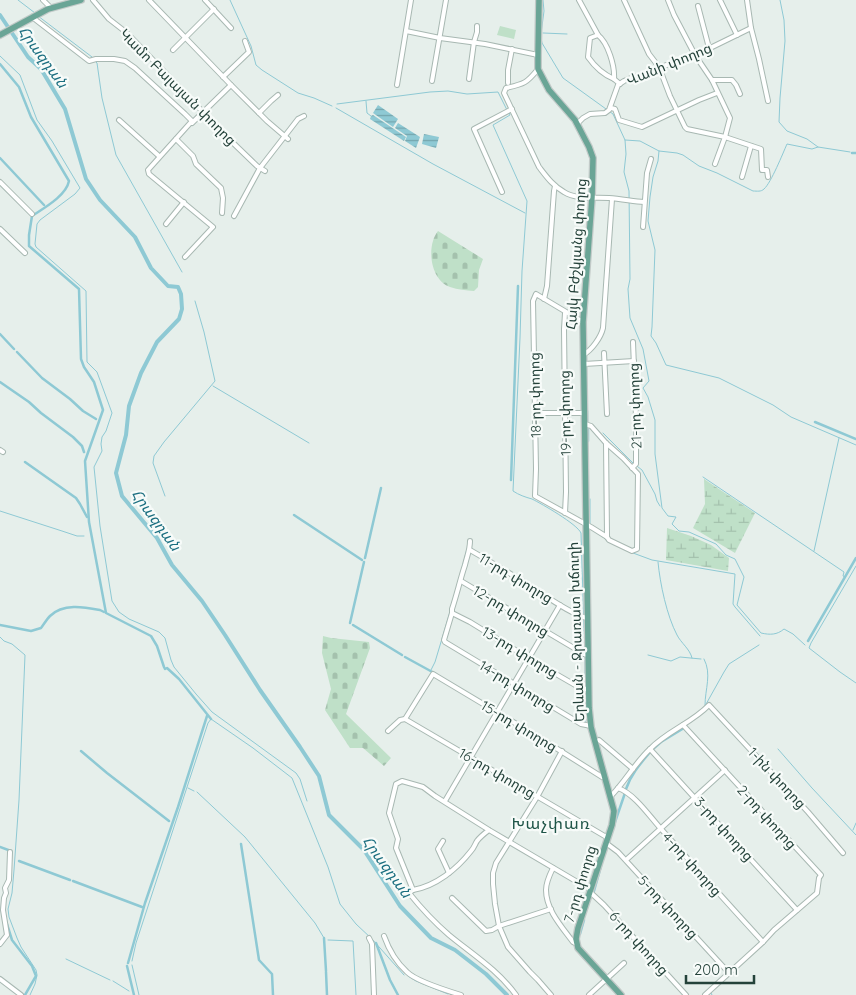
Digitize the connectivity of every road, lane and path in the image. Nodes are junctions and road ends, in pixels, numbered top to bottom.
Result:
1 (43, 0) edge
2 (81, 0) edge
3 (93, 0) edge
4 (149, 0) edge
5 (205, 0) edge
6 (411, 0) edge
7 (446, 0) edge
8 (539, 0) edge
9 (580, 0) edge
10 (624, 0) edge
11 (668, 0) edge
12 (720, 0) edge
13 (748, 0) edge
14 (698, 6) dead end
15 (51, 8) junction
16 (214, 9) junction
17 (35, 15) junction
18 (477, 26) dead end
19 (231, 28) dead end
20 (751, 28) junction
21 (406, 31) junction
22 (1, 34) edge
23 (598, 35) junction
24 (737, 35) junction
25 (186, 38) junction
26 (440, 38) junction
27 (245, 41) dead end
28 (474, 42) junction
29 (710, 48) junction
30 (512, 49) junction
31 (173, 50) dead end
32 (538, 55) junction
33 (695, 55) junction
34 (538, 69) junction
35 (659, 70) junction
36 (223, 77) junction
37 (468, 79) dead end
38 (614, 79) junction
39 (712, 80) junction
40 (432, 81) dead end
41 (508, 83) dead end
42 (620, 84) junction
43 (231, 85) junction
44 (397, 85) dead end
45 (717, 93) junction
46 (740, 94) dead end
47 (278, 95) dead end
48 (768, 101) dead end
49 (611, 108) junction
50 (512, 109) junction
51 (677, 111) junction
52 (203, 112) junction
53 (260, 113) junction
54 (304, 116) dead end
55 (119, 120) dead end
56 (192, 121) junction
57 (577, 124) junction
58 (286, 137) junction
59 (725, 137) junction
60 (176, 139) junction
61 (751, 146) junction
62 (159, 156) junction
63 (651, 159) dead end
64 (715, 164) dead end
65 (260, 168) junction
66 (265, 171) dead end
67 (742, 177) dead end
68 (768, 177) dead end
69 (0, 182) edge
70 (555, 186) junction
71 (502, 192) dead end
72 (592, 197) junction
73 (612, 199) junction
74 (184, 202) junction
75 (644, 202) junction
76 (32, 214) dead end
77 (222, 214) dead end
78 (234, 216) dead end
79 (166, 224) dead end
80 (643, 226) dead end
81 (0, 229) edge
82 (25, 252) dead end
83 (185, 257) dead end
84 (544, 300) junction
85 (566, 313) junction
86 (583, 322) junction
87 (633, 342) dead end
88 (604, 353) dead end
89 (583, 354) junction
90 (634, 361) junction
91 (604, 362) junction
92 (584, 364) junction
93 (535, 413) junction
94 (565, 413) junction
95 (584, 413) junction
96 (607, 414) dead end
97 (585, 424) junction
98 (606, 443) junction
99 (632, 468) junction
100 (565, 513) junction
101 (586, 525) junction
102 (606, 537) junction
103 (470, 541) dead end
104 (470, 550) junction
105 (461, 581) junction
106 (560, 605) junction
107 (452, 613) junction
108 (585, 618) junction
109 (545, 632) junction
110 (586, 655) junction
111 (530, 659) junction
112 (514, 684) junction
113 (585, 689) junction
114 (498, 713) junction
115 (405, 719) junction
116 (683, 725) junction
117 (591, 726) junction
118 (388, 731) dead end
119 (599, 740) dead end
120 (650, 749) junction
121 (562, 751) junction
122 (470, 758) junction
123 (633, 769) junction
124 (725, 770) junction
125 (605, 777) junction
126 (618, 788) junction
127 (610, 796) junction
128 (537, 797) junction
129 (695, 797) junction
130 (445, 801) junction
131 (661, 829) junction
132 (489, 830) junction
133 (443, 841) dead end
134 (509, 841) junction
135 (607, 841) junction
136 (10, 852) dead end
137 (843, 853) dead end
138 (626, 860) junction
139 (553, 868) junction
140 (449, 873) junction
141 (412, 890) junction
142 (591, 891) junction
143 (452, 898) dead end
144 (551, 909) junction
145 (797, 910) junction
146 (499, 926) junction
147 (384, 936) dead end
148 (369, 938) dead end
149 (764, 942) junction
150 (0, 944) edge
151 (577, 944) junction
152 (624, 963) dead end
153 (729, 973) junction
154 (0, 979) edge
155 (606, 979) junction
156 (450, 993) edge
157 (21, 995) edge
158 (374, 995) edge
159 (461, 995) edge
160 (516, 995) edge
161 (551, 995) edge
162 (589, 995) edge
163 (621, 995) edge
164 (686, 995) edge
165 (706, 995) edge

1 - 15 street
2 - 15 main road
3 - 52 street, Կամո Բալայան փողոց
4 - 25 street
5 - 16 street
6 - 21 street
7 - 26 street
8 - 32 main road, Հայկ Բժշկյանց փողոց
9 - 23 street
10 - 35 street
11 - 33 street
12 - 24 street
13 - 20 street
14 - 29 street
15 - 17 main road
16 - 19 street
16 - 25 street
17 - 22 main road
17 - 56 street
18 - 28 street
20 - 24 street, Վանի փողոց
20 - 48 street
21 - 26 street
21 - 44 street
23 - 38 street
23 - 38 street
24 - 29 street, Վանի փողոց
25 - 31 street
25 - 36 street
26 - 28 street
26 - 40 street
27 - 36 street
28 - 30 street
28 - 37 street
29 - 33 street, Վանի փողոց
30 - 32 street
30 - 41 street
32 - 34 main road, Հայկ Բժշկյանց փողոց
33 - 35 street, Վանի փողոց
33 - 39 street
34 - 50 street
34 - 57 main road, Հայկ Բժշկյանց փողոց
35 - 42 street, Վանի փողոց
35 - 51 street
36 - 43 street
38 - 42 street
39 - 45 street
39 - 46 street
42 - 49 street, Վանի փողոց
43 - 52 street
43 - 53 street
45 - 51 street
45 - 59 street
47 - 53 street
49 - 51 street
49 - 57 street, Վանի փողոց
50 - 70 street
50 - 71 street
51 - 59 street
52 - 56 street
52 - 65 street, Կամո Բալայան փողոց
53 - 58 street
54 - 58 street
55 - 62 street
56 - 60 street
57 - 72 main road, Հայկ Բժշկյանց փողոց
58 - 65 street
59 - 61 street
59 - 64 street
60 - 62 street
60 - 77 street
61 - 67 street
61 - 68 street
62 - 74 street
63 - 75 street
65 - 66 street, Կամո Բալայան փողոց
65 - 78 street
69 - 76 street
70 - 72 street
70 - 84 street
72 - 73 street
72 - 86 main road, Հայկ Բժշկյանց փողոց
73 - 75 street
73 - 89 street
74 - 79 street
74 - 83 street
75 - 80 street
81 - 82 street
84 - 85 street
84 - 93 street, 18-րդ փողոց
85 - 86 street
85 - 94 street, 19-րդ փողոց
86 - 89 main road, Հայկ Բժշկյանց փողոց
87 - 90 street, 21-րդ փողոց
88 - 91 street
89 - 92 main road, Հայկ Բժշկյանց փողոց
90 - 91 street
90 - 99 street, 21-րդ փողոց
91 - 92 street
91 - 96 street
92 - 95 main road, Հայկ Բժշկյանց փողոց
93 - 94 street
93 - 100 street, 18-րդ փողոց
94 - 95 street
94 - 100 street, 19-րդ փողոց
95 - 97 main road, Հայկ Բժշկյանց փողոց
97 - 98 street
97 - 101 main road, Հայկ Բժշկյանց փողոց
98 - 99 street
98 - 102 street
99 - 102 street
100 - 101 street
101 - 102 street
101 - 108 main road, Երևան - Ջրառատ խճուղի
103 - 104 street
104 - 105 street
104 - 106 street, 11-րդ փողոց
105 - 107 street
105 - 109 street, 12-րդ փողոց
106 - 108 street, 11-րդ փողոց
106 - 109 street
107 - 111 street, 13-րդ փողոց
107 - 112 street, 14-րդ փողոց
108 - 110 main road, Երևան - Ջրառատ խճուղի
109 - 110 street, 12-րդ փողոց
109 - 111 street
110 - 113 main road, Երևան - Ջրառատ խճուղի
111 - 112 street
111 - 113 street, 13-րդ փողոց
112 - 114 street
112 - 117 street, 14-րդ փողոց
113 - 117 main road, Երևան - Ջրառատ խճուղի
114 - 115 street, 15-րդ փողոց
114 - 121 street, 15-րդ փողոց
114 - 122 street
115 - 118 street
115 - 122 street, 16-րդ փողոց
116 - 120 street
116 - 124 street, 2-րդ փողոց
116 - 137 street, 1-ին փողոց
117 - 125 main road, Երևան - Ջրառատ խճուղի
119 - 123 street
120 - 123 street
120 - 129 street, 3-րդ փողոց
121 - 125 street, 15-րդ փողոց
121 - 128 street
122 - 128 street, 16-րդ փողոց
122 - 130 street
123 - 126 street
124 - 129 street
124 - 145 street, 2-րդ փողոց
125 - 127 main road, Երևան - Ջրառատ խճուղի
126 - 127 street
126 - 131 street, 4-րդ փողոց
127 - 135 main road, 7-րդ փողոց
128 - 134 street
128 - 135 street, 16-րդ փողոց
129 - 131 street
129 - 145 street, 3-րդ փողոց
130 - 132 street, 6-րդ փողոց
130 - 141 street, 6-րդ փողոց
131 - 138 street
131 - 149 street, 4-րդ փողոց
132 - 134 street, 6-րդ փողոց
132 - 140 street
133 - 140 street
134 - 139 street, 6-րդ փողոց
134 - 146 street
135 - 138 street, 5-րդ փողոց
135 - 142 main road, 7-րդ փողոց
136 - 150 street
138 - 153 street, 5-րդ փողոց
139 - 142 street, 6-րդ փողոց
139 - 144 street
140 - 141 street
141 - 160 street
142 - 151 main road, 7-րդ փողոց
142 - 164 street, 6-րդ փողոց
143 - 146 street
144 - 146 street
144 - 151 street
145 - 149 street
146 - 161 street
147 - 156 street
148 - 158 street
149 - 153 street
151 - 155 main road, 7-րդ փողոց
152 - 155 street
153 - 165 street
154 - 157 street
155 - 162 street
155 - 163 main road, 7-րդ փողոց
156 - 159 street

